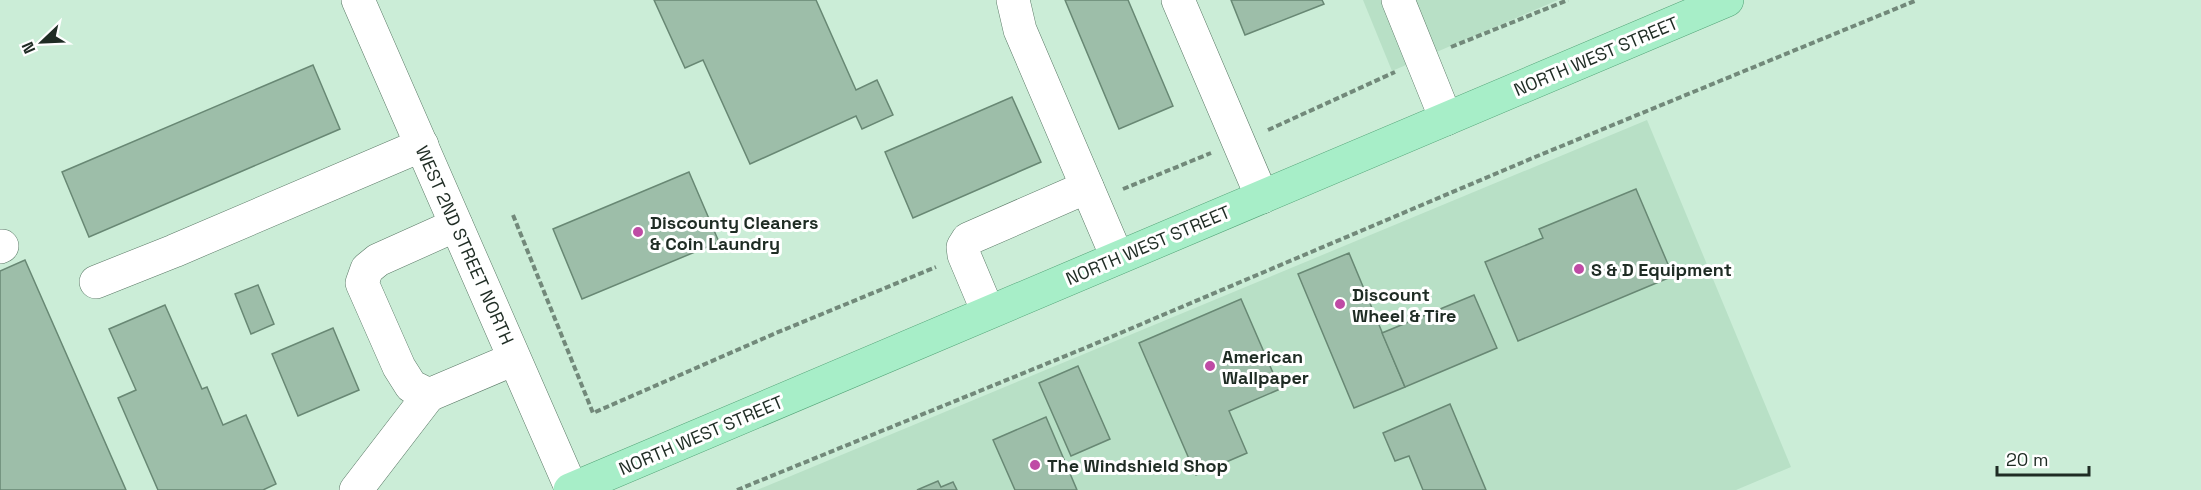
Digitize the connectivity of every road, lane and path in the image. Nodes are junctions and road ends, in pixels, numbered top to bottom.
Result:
1 (358, 0) edge
2 (1013, 0) edge
3 (1178, 0) edge
4 (1727, 0) edge
5 (1917, 0) edge
6 (1407, 3) edge
7 (1446, 119) junction
8 (422, 145) junction
9 (1087, 187) junction
10 (1262, 197) junction
11 (513, 214) dead end
12 (456, 225) junction
13 (1117, 257) junction
14 (96, 282) dead end
15 (988, 312) junction
16 (514, 359) junction
17 (429, 395) junction
18 (593, 413) dead end
19 (356, 490) edge
20 (571, 490) edge
21 (737, 490) edge

1 - 8 street, WEST 2ND STREET NORTH
2 - 9 street
3 - 10 street
4 - 7 main road, NORTH WEST STREET
5 - 21 path
6 - 7 street
7 - 10 main road, NORTH WEST STREET
8 - 12 street, WEST 2ND STREET NORTH
8 - 14 street
9 - 13 street
9 - 15 street
10 - 13 main road, NORTH WEST STREET
11 - 18 path
12 - 16 street, WEST 2ND STREET NORTH
12 - 17 street
13 - 15 main road, NORTH WEST STREET
15 - 20 main road, NORTH WEST STREET
16 - 17 street
16 - 20 street, WEST 2ND STREET NORTH
17 - 19 street

